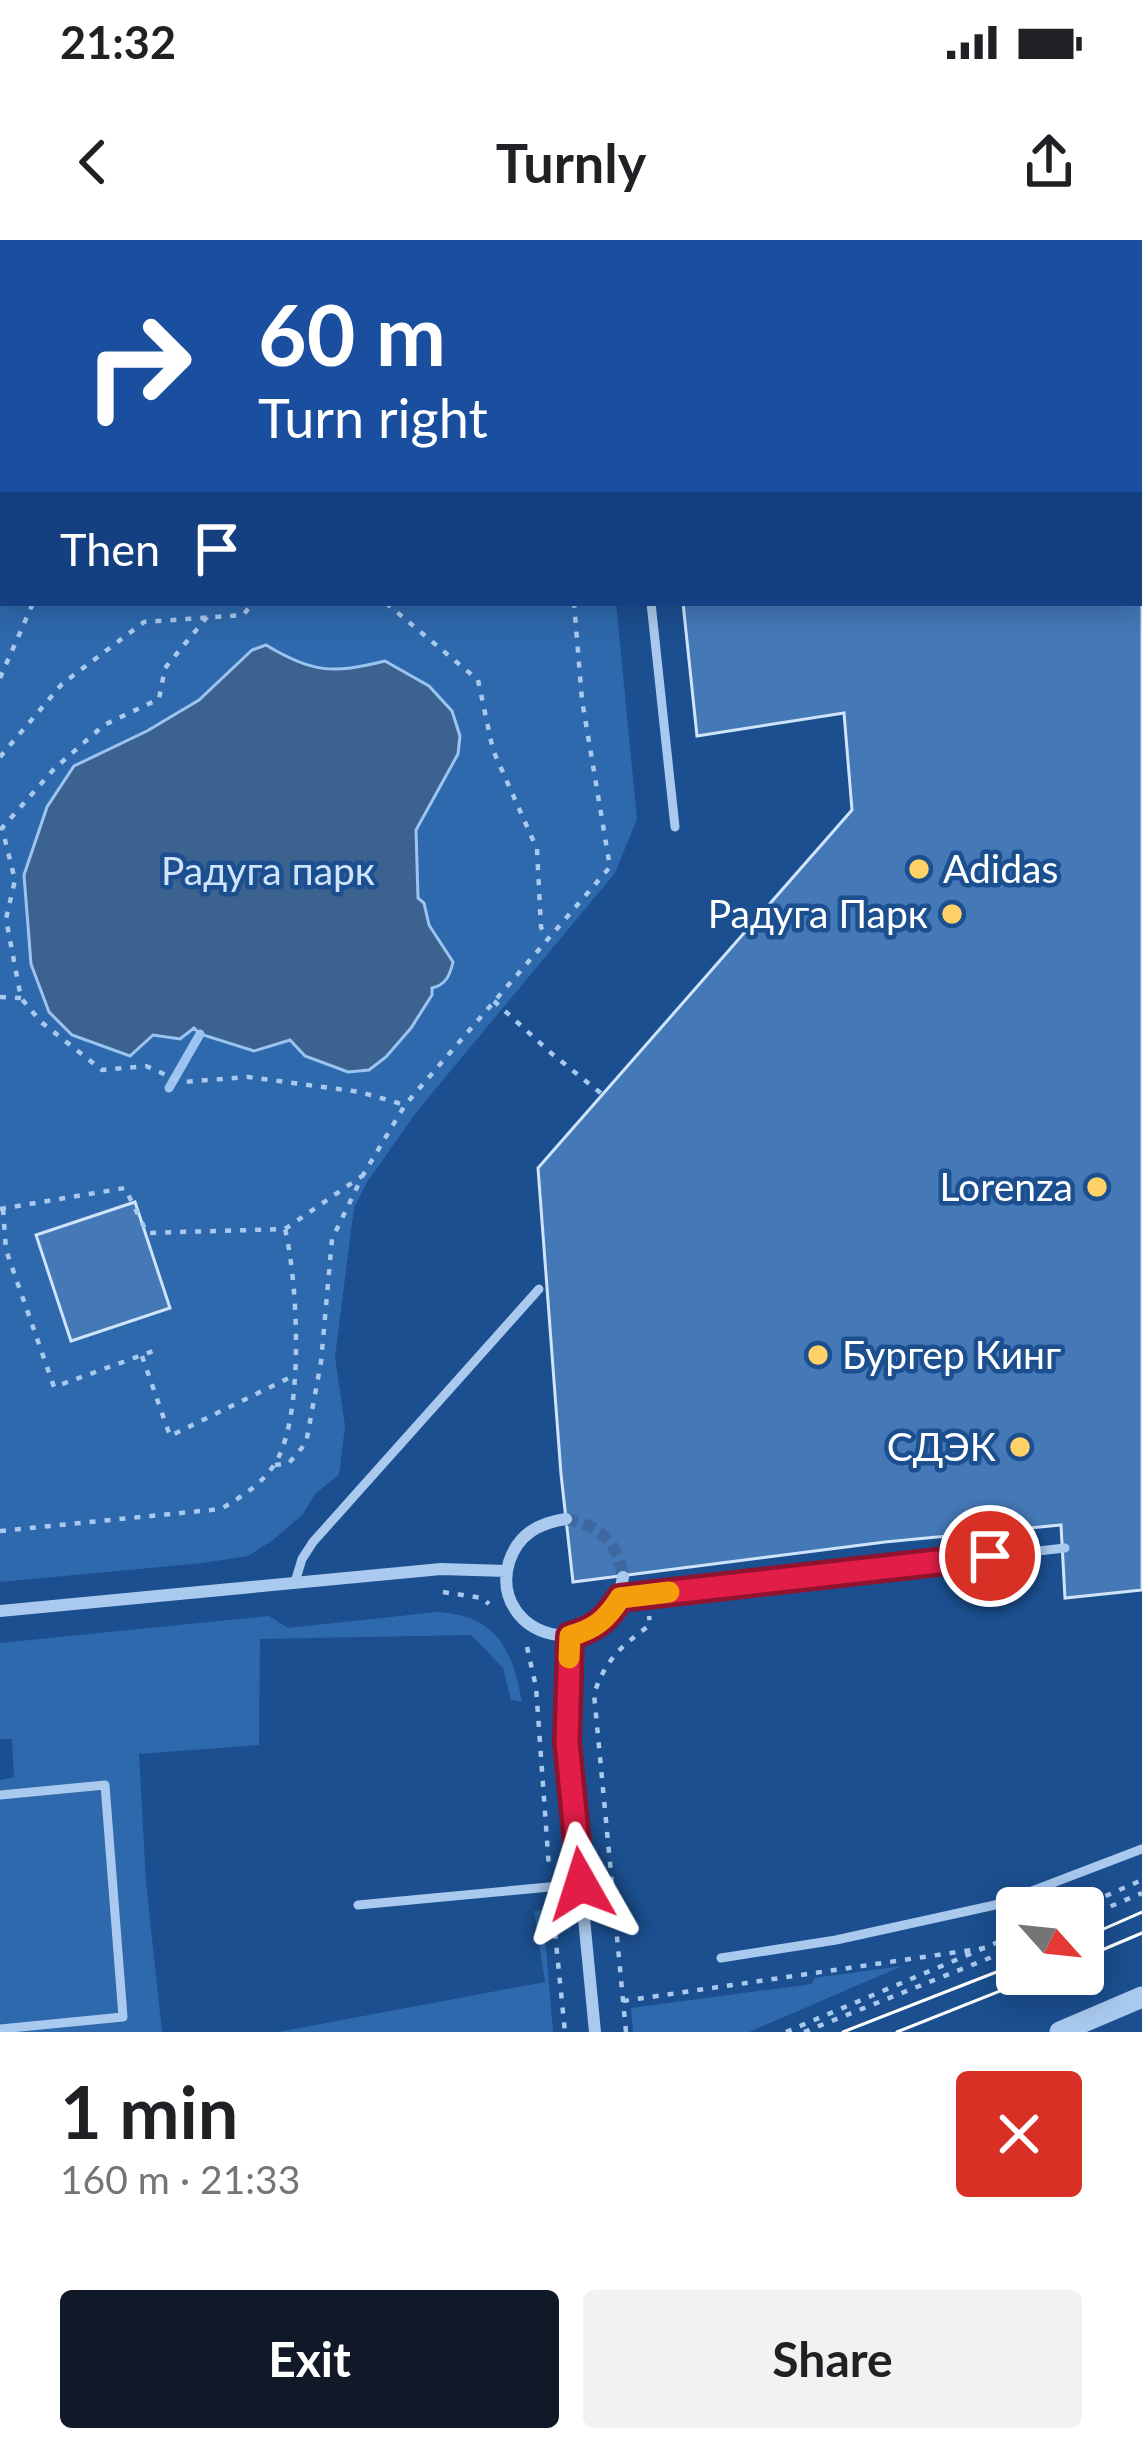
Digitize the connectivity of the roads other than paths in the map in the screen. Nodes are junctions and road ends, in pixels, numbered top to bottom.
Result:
1 (651, 606) edge
2 (675, 827) dead end
3 (539, 1289) dead end
4 (566, 1519) dead end
5 (1064, 1548) dead end
6 (506, 1571) junction
7 (623, 1577) tunnel mouth
8 (295, 1582) junction
9 (620, 1598) junction
10 (0, 1611) edge
11 (570, 1636) junction
12 (0, 1795) edge
13 (1142, 1849) edge
14 (581, 1884) junction
15 (358, 1905) dead end
16 (721, 1958) dead end
17 (1142, 1997) edge
18 (0, 2029) edge
19 (595, 2032) edge
20 (1060, 2032) edge

1 - 2 lane
3 - 8 lane
4 - 6 street
5 - 9 lane
6 - 8 street
6 - 11 street
7 - 9 street
8 - 10 street
9 - 11 street
11 - 14 street
12 - 18 lane
13 - 16 lane
14 - 15 lane
14 - 19 street
17 - 20 street

